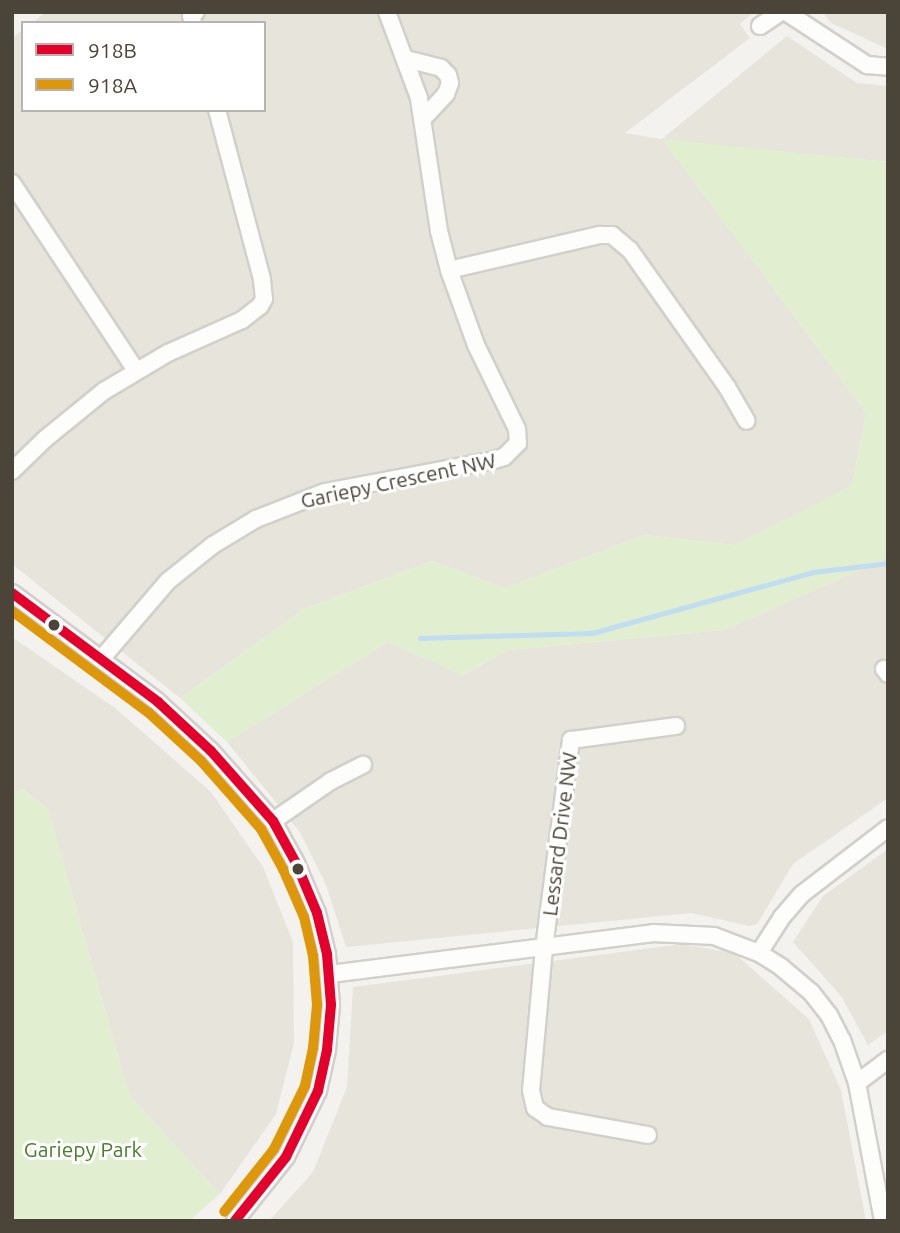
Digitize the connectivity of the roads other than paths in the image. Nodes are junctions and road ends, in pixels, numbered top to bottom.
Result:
1 (387, 12) edge
2 (784, 12) edge
3 (760, 26) dead end
4 (406, 59) junction
5 (888, 67) edge
6 (218, 112) edge
7 (423, 119) junction
8 (12, 183) edge
9 (449, 270) junction
10 (136, 370) junction
11 (747, 421) dead end
12 (12, 471) edge
13 (12, 593) edge
14 (102, 658) junction
15 (676, 726) dead end
16 (363, 765) dead end
17 (273, 821) junction
18 (888, 828) edge
19 (544, 948) junction
20 (759, 953) junction
21 (330, 974) junction
22 (888, 1060) edge
23 (857, 1083) junction
24 (648, 1135) dead end
25 (235, 1221) edge
26 (883, 1221) edge

1 - 4 street, Gariepy Crescent NW
2 - 3 street
2 - 5 street
4 - 7 street, Gariepy Crescent NW
4 - 7 street
6 - 10 street
7 - 9 street, Gariepy Crescent NW
8 - 10 street
9 - 11 street
9 - 14 street, Gariepy Crescent NW
10 - 12 street
13 - 14 street
14 - 17 street
15 - 19 street, Lessard Drive NW
16 - 17 street
17 - 21 street
18 - 20 street
19 - 20 street, Lessard Drive NW
19 - 21 street, Lessard Drive NW
19 - 24 street, Lessard Drive NW
20 - 23 street, Lessard Drive NW
21 - 25 street
22 - 23 street
23 - 26 street, Lessard Drive NW

